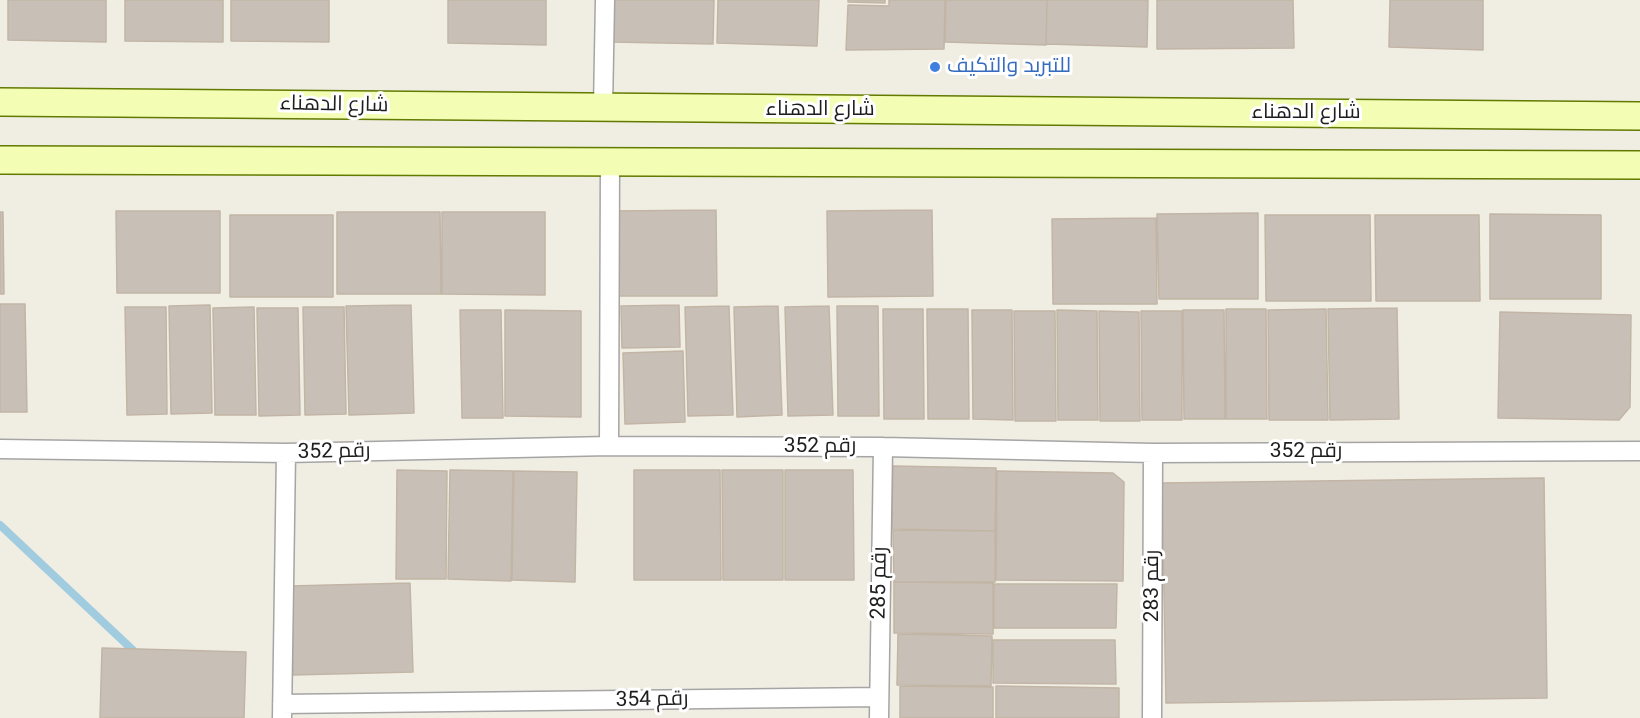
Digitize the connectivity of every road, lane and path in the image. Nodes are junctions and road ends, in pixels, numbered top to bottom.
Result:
1 (605, 0) edge
2 (0, 102) edge
3 (603, 108) junction
4 (1640, 116) edge
5 (0, 160) edge
6 (610, 161) junction
7 (1640, 165) edge
8 (609, 446) junction
9 (883, 447) junction
10 (0, 449) edge
11 (1640, 451) edge
12 (286, 453) junction
13 (1153, 453) junction
14 (878, 697) junction
15 (282, 711) edge
16 (879, 718) edge
17 (1152, 718) edge

1 - 3 street
2 - 3 street, شارع الدهناء
3 - 4 street, شارع الدهناء
5 - 6 street
6 - 7 street
6 - 8 street
8 - 9 street, رقم 352
8 - 12 street, رقم 352
9 - 13 street, رقم 352
9 - 14 street, رقم 285
10 - 12 street, رقم 352
11 - 13 street, رقم 352
12 - 15 street
13 - 17 street, رقم 283
14 - 15 street, رقم 354
14 - 16 street, رقم 285

